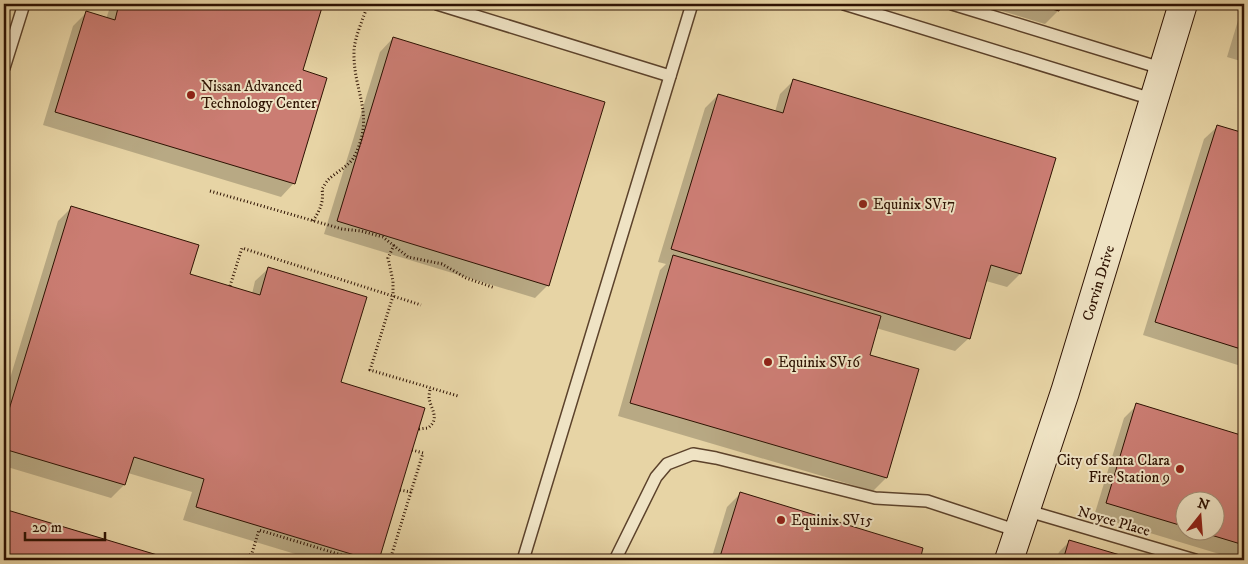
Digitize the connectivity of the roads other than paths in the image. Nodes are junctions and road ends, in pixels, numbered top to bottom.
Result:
1 (24, 4) edge
2 (437, 4) edge
3 (692, 4) edge
4 (844, 4) edge
5 (952, 4) edge
6 (1183, 4) edge
7 (4, 68) edge
8 (1164, 69) junction
9 (670, 76) junction
10 (1154, 100) junction
11 (1022, 521) junction
12 (523, 560) edge
13 (615, 560) edge
14 (1010, 560) edge
15 (1195, 560) edge

1 - 7 lane
2 - 9 lane
3 - 9 lane
4 - 10 lane
5 - 8 lane
6 - 8 street, Corvin Drive
8 - 10 street, Corvin Drive
9 - 12 lane
10 - 11 street, Corvin Drive
11 - 13 lane, Noyce Place
11 - 14 street, Corvin Drive
11 - 15 lane, Noyce Place

